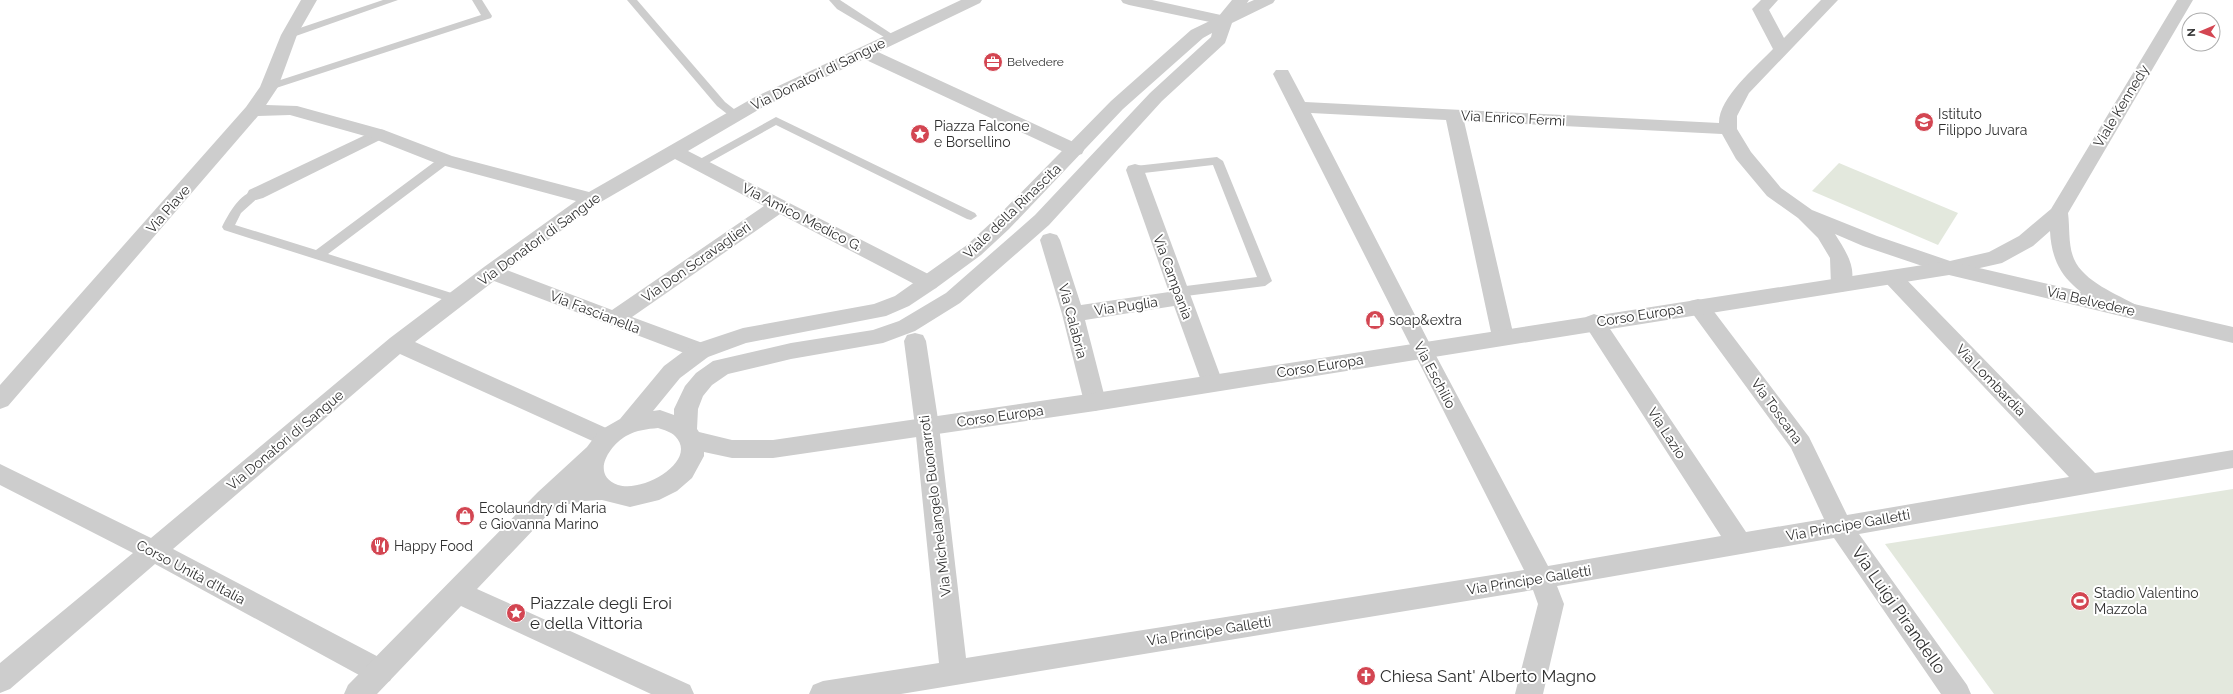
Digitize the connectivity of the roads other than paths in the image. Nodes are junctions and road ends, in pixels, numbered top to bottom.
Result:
1 (309, 0) edge
2 (393, 0) edge
3 (477, 0) edge
4 (632, 0) edge
5 (834, 0) edge
6 (974, 0) edge
7 (1129, 0) edge
8 (1241, 0) edge
9 (1267, 0) edge
10 (1770, 0) edge
11 (1830, 0) edge
12 (2185, 0) edge
13 (1224, 20) junction
14 (289, 35) junction
15 (893, 38) junction
16 (1782, 50) junction
17 (864, 52) junction
18 (1282, 74) dead end
19 (269, 87) junction
20 (1298, 107) junction
21 (253, 111) junction
22 (735, 115) junction
23 (1454, 115) junction
24 (1728, 129) junction
25 (378, 134) junction
26 (1075, 150) junction
27 (674, 151) junction
28 (445, 160) junction
29 (697, 164) junction
30 (1135, 170) joint
31 (256, 194) joint
32 (592, 199) junction
33 (779, 205) junction
34 (2058, 213) junction
35 (1805, 214) junction
36 (971, 216) dead end
37 (1050, 240) dead end
38 (317, 256) junction
39 (1949, 268) junction
40 (491, 272) junction
41 (1892, 277) junction
42 (929, 284) junction
43 (1841, 285) junction
44 (1179, 295) junction
45 (456, 299) junction
46 (1698, 306) junction
47 (2130, 310) junction
48 (1073, 314) junction
49 (614, 319) junction
50 (1594, 322) junction
51 (2233, 335) edge
52 (1503, 337) junction
53 (915, 341) dead end
54 (398, 344) junction
55 (1422, 350) junction
56 (700, 351) junction
57 (1212, 383) junction
58 (0, 400) edge
59 (1095, 402) junction
60 (628, 425) junction
61 (927, 426) junction
62 (689, 434) junction
63 (600, 446) junction
64 (2233, 458) edge
65 (0, 474) edge
66 (2089, 483) junction
67 (604, 490) junction
68 (547, 499) junction
69 (1840, 526) junction
70 (1740, 544) junction
71 (153, 551) junction
72 (1541, 578) junction
73 (458, 592) junction
74 (380, 672) junction
75 (954, 672) junction
76 (0, 680) edge
77 (358, 694) edge
78 (680, 694) edge
79 (823, 694) edge
80 (1528, 694) edge
81 (1958, 694) edge

1 - 14 street, Via Piave
2 - 14 lane
3 - 19 lane
4 - 22 lane
5 - 15 lane
6 - 15 street, Via Donatori di Sangue
7 - 13 street
8 - 13 street, Viale della Rinascita
9 - 13 street, Viale della Rinascita
10 - 16 street
11 - 16 street
12 - 34 street, Viale Kennedy
13 - 26 street, Viale della Rinascita
13 - 62 street, Viale della Rinascita
14 - 19 street, Via Piave
15 - 17 street, Via Donatori di Sangue
16 - 24 street
17 - 22 street, Via Donatori di Sangue
17 - 26 street
18 - 20 street, Via Eschilio
19 - 21 street, Via Piave
20 - 23 street, Via Enrico Fermi
20 - 55 street, Via Eschilio
21 - 25 street
21 - 58 street, Via Piave
22 - 27 street, Via Donatori di Sangue
23 - 24 street, Via Enrico Fermi
23 - 52 street
24 - 35 street
25 - 28 street
25 - 31 street
26 - 42 street, Viale della Rinascita
27 - 29 street, Via Amico Medico G.
27 - 32 street, Via Donatori di Sangue
28 - 32 street
28 - 38 lane
29 - 33 street, Via Amico Medico G.
29 - 36 lane
30 - 44 street, Via Campania
30 - 44 lane
31 - 38 lane
32 - 40 street, Via Donatori di Sangue
33 - 42 street, Via Amico Medico G.
33 - 49 street, Via Don Scravaglieri
34 - 39 street, Viale Kennedy
34 - 47 street
35 - 39 street, Via Belvedere
35 - 43 street
37 - 48 street, Via Calabria
38 - 45 lane
39 - 41 street, Corso Europa
39 - 47 street, Via Belvedere
40 - 45 street, Via Donatori di Sangue
40 - 49 street, Via Fascianella
41 - 43 street, Corso Europa
41 - 66 street, Via Lombardia
42 - 56 street, Viale della Rinascita
43 - 46 street, Corso Europa
44 - 48 street, Via Puglia
44 - 57 street, Via Campania
45 - 54 street, Via Donatori di Sangue
46 - 50 street, Corso Europa
46 - 69 street, Via Toscana
47 - 51 street, Via Belvedere
48 - 59 street, Via Calabria
49 - 56 street, Via Fascianella
50 - 52 street, Corso Europa
50 - 70 street, Via Lazio
52 - 55 street, Corso Europa
53 - 61 street, Via Michelangelo Buonarroti
54 - 63 street
54 - 71 street, Via Donatori di Sangue
55 - 57 street, Corso Europa
55 - 72 street, Via Eschilio
56 - 60 street, Viale della Rinascita
57 - 59 street, Corso Europa
59 - 61 street, Corso Europa
60 - 62 street
60 - 63 street
61 - 62 street, Corso Europa
61 - 75 street, Via Michelangelo Buonarroti
62 - 67 street
63 - 67 street
63 - 68 street
64 - 66 street, Via Principe Galletti
65 - 71 street, Corso Unità d'Italia
66 - 69 street, Via Principe Galletti
67 - 68 street
68 - 73 street
69 - 70 street, Via Principe Galletti
69 - 81 street, Via Luigi Pirandello
70 - 72 street, Via Principe Galletti
71 - 74 street, Corso Unità d'Italia
71 - 76 street, Via Donatori di Sangue
72 - 75 street, Via Principe Galletti
72 - 80 street, Via Eschilio
73 - 74 street
73 - 78 street
74 - 77 street
75 - 79 street, Via Principe Galletti

